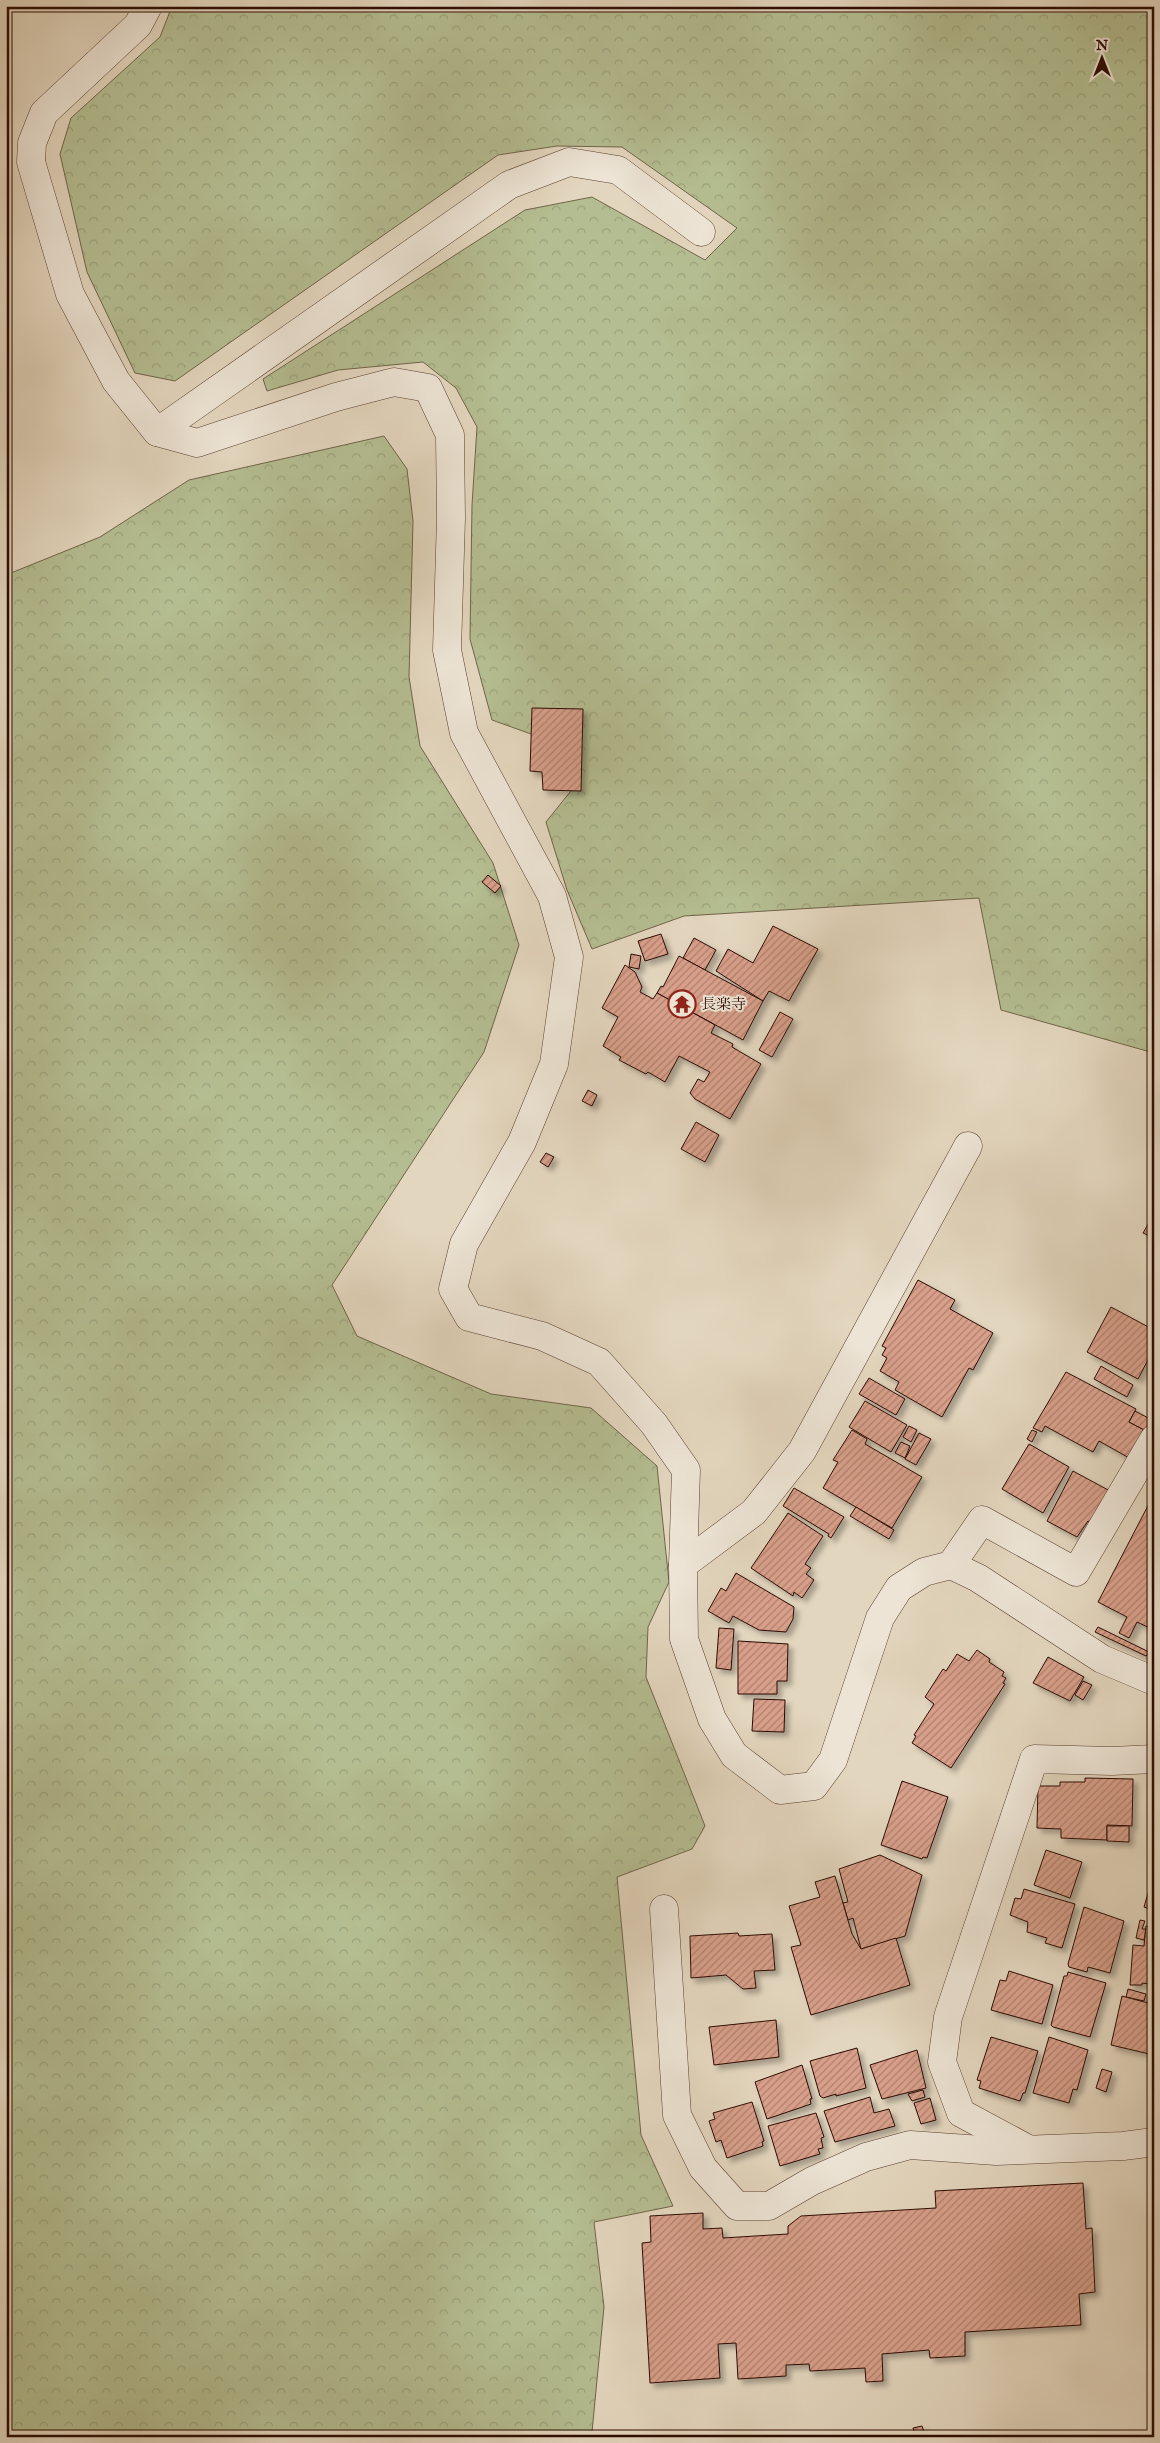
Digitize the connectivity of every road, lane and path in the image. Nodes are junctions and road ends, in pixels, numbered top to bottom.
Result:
1 (148, 6) edge
2 (701, 232) dead end
3 (157, 432) junction
4 (968, 1146) dead end
5 (1154, 1439) edge
6 (683, 1565) junction
7 (951, 1566) junction
8 (1154, 1681) edge
9 (1154, 1759) edge
10 (664, 1909) dead end
11 (1154, 2142) edge
12 (1028, 2149) junction

1 - 3 street
2 - 3 street
3 - 6 street
4 - 6 street
5 - 7 street
6 - 7 street
7 - 8 street
9 - 12 street
10 - 12 street
11 - 12 street

